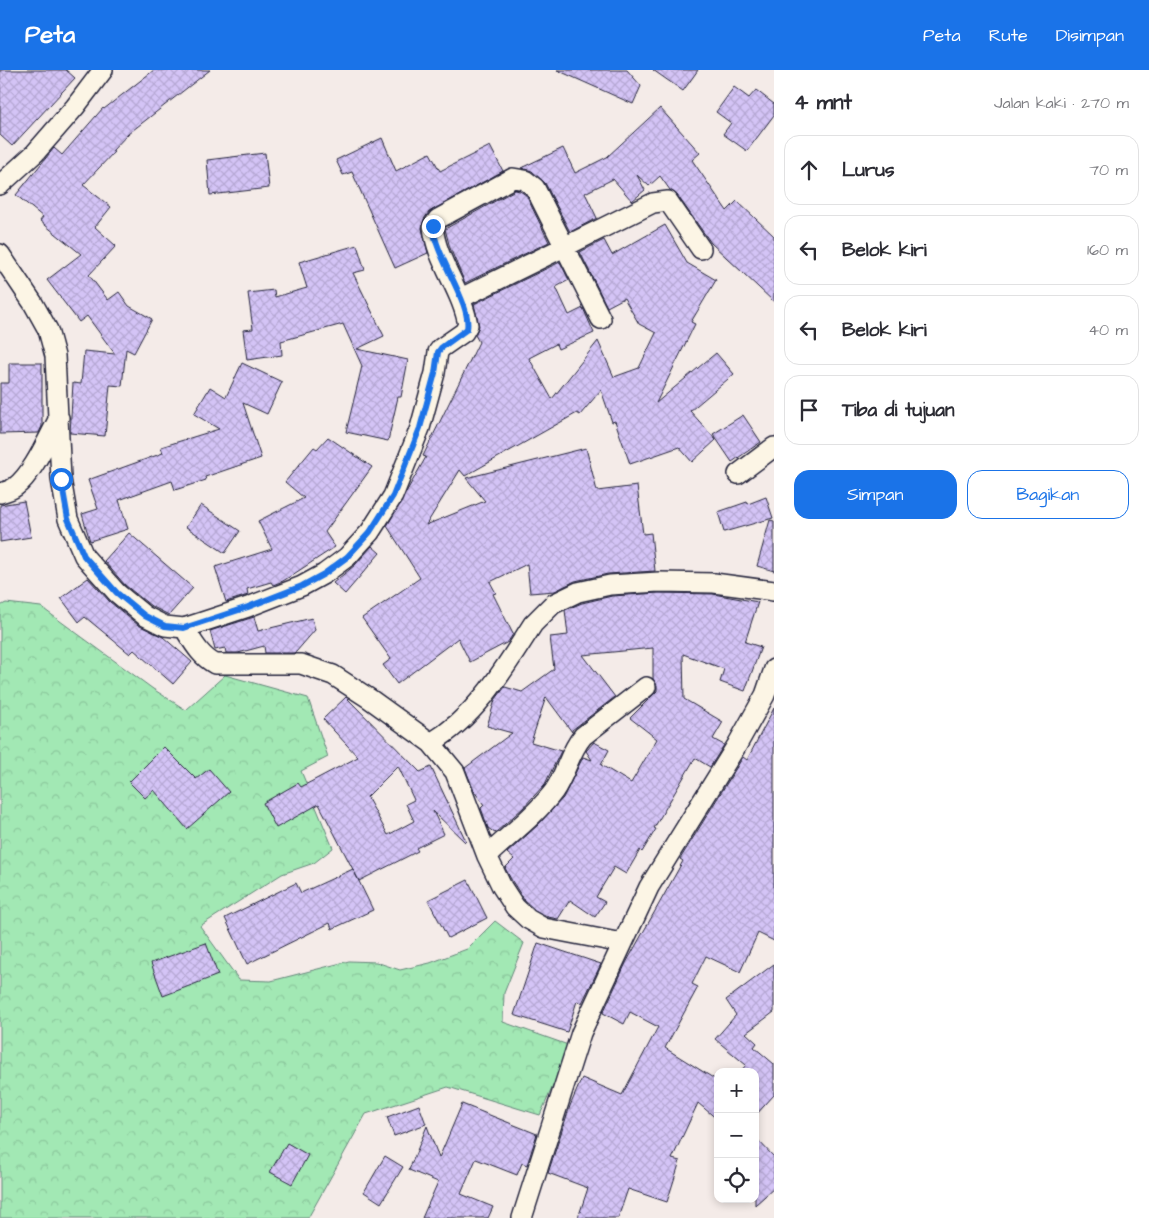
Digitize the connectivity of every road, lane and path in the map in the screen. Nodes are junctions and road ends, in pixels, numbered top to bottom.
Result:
1 (103, 70) edge
2 (0, 185) edge
3 (564, 247) junction
4 (701, 249) dead end
5 (0, 254) edge
6 (461, 298) junction
7 (601, 319) dead end
8 (59, 418) junction
9 (774, 447) edge
10 (738, 474) dead end
11 (0, 493) edge
12 (774, 591) edge
13 (184, 628) junction
14 (774, 669) edge
15 (646, 687) dead end
16 (431, 743) junction
17 (487, 856) junction
18 (622, 943) junction
19 (522, 1218) edge

1 - 2 street
3 - 4 street
3 - 6 street
3 - 6 street
3 - 7 street
5 - 8 street
6 - 13 street
8 - 11 street
8 - 13 street
9 - 10 street
12 - 16 street
13 - 16 street
14 - 18 street
15 - 17 street
16 - 17 street
17 - 18 street
18 - 19 street

